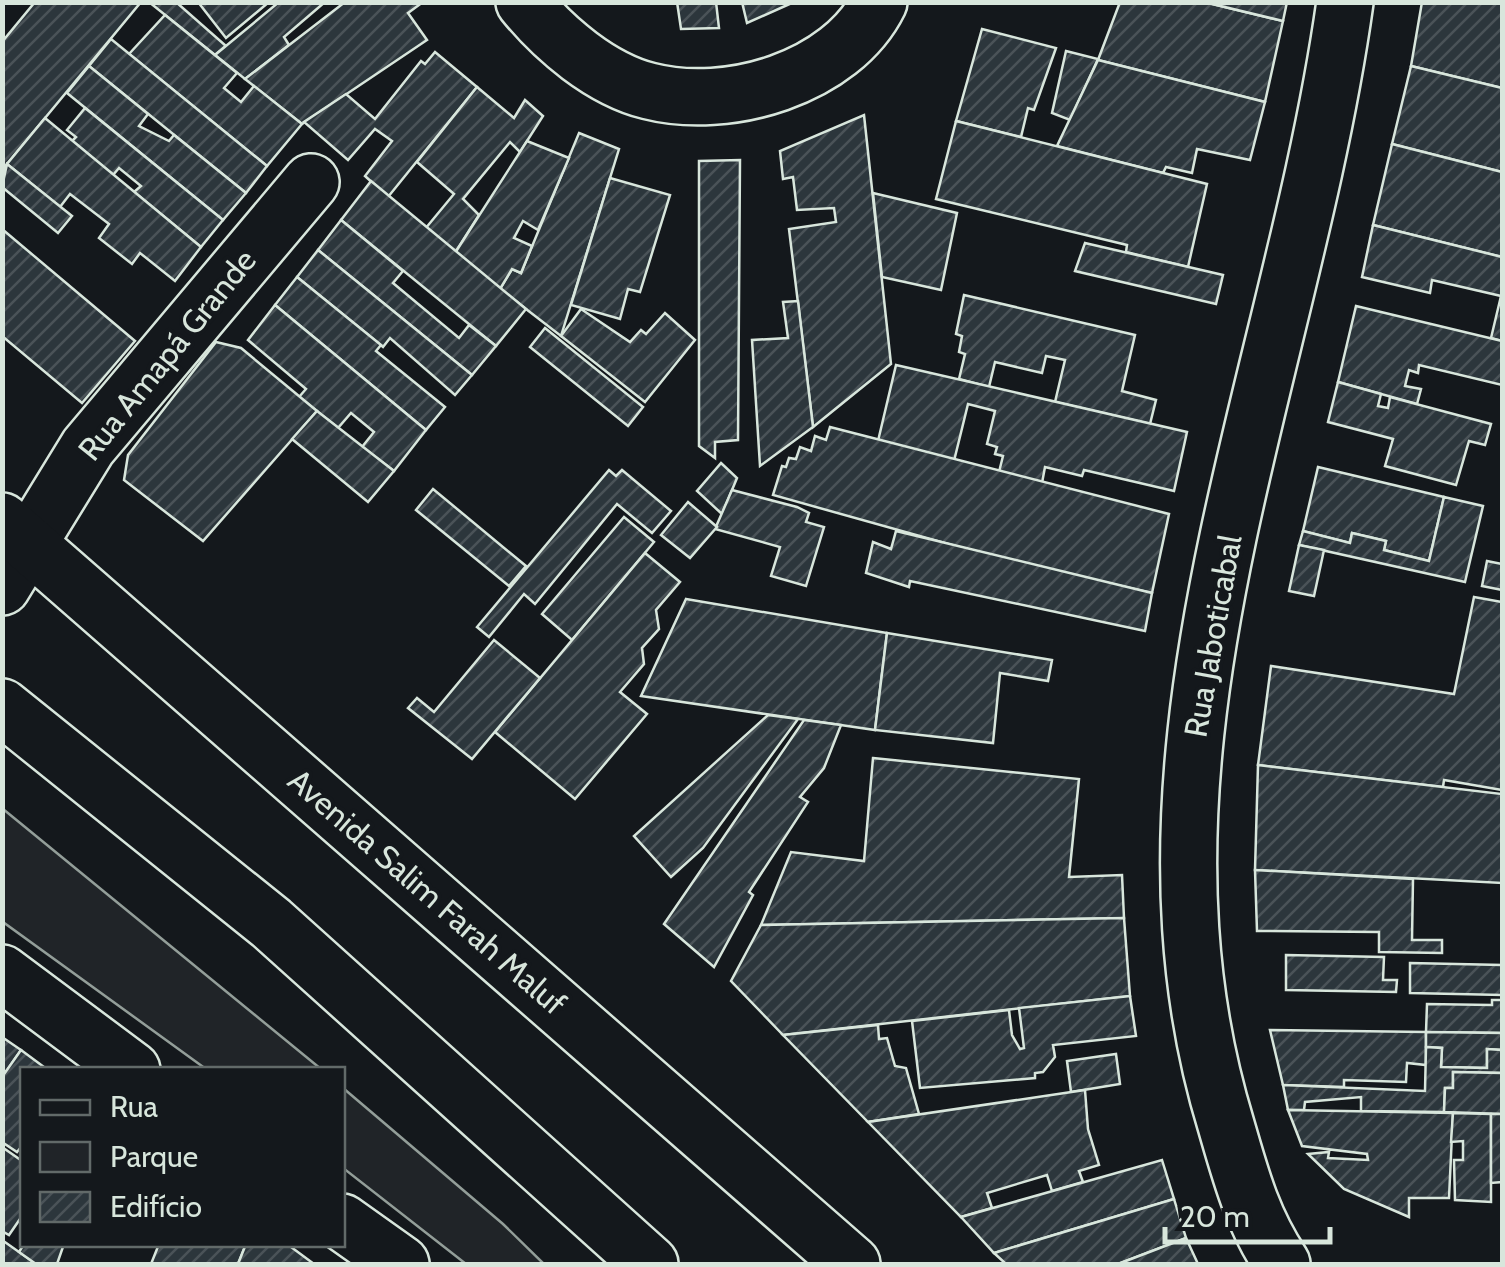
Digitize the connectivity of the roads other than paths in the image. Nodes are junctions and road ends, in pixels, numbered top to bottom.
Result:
1 (524, 2) edge
2 (879, 2) edge
3 (1345, 2) edge
4 (311, 182) dead end
5 (12, 550) edge
6 (2, 708) edge
7 (2, 973) edge
8 (128, 1067) edge
9 (345, 1224) edge
10 (401, 1264) edge
11 (650, 1264) edge
12 (852, 1264) edge
13 (1282, 1264) edge

1 - 2 main road
3 - 13 main road, Rua Jaboticabal
4 - 5 main road, Rua Amapá Grande
5 - 12 main road, Avenida Salim Farah Maluf
6 - 11 main road
7 - 8 main road
9 - 10 main road

